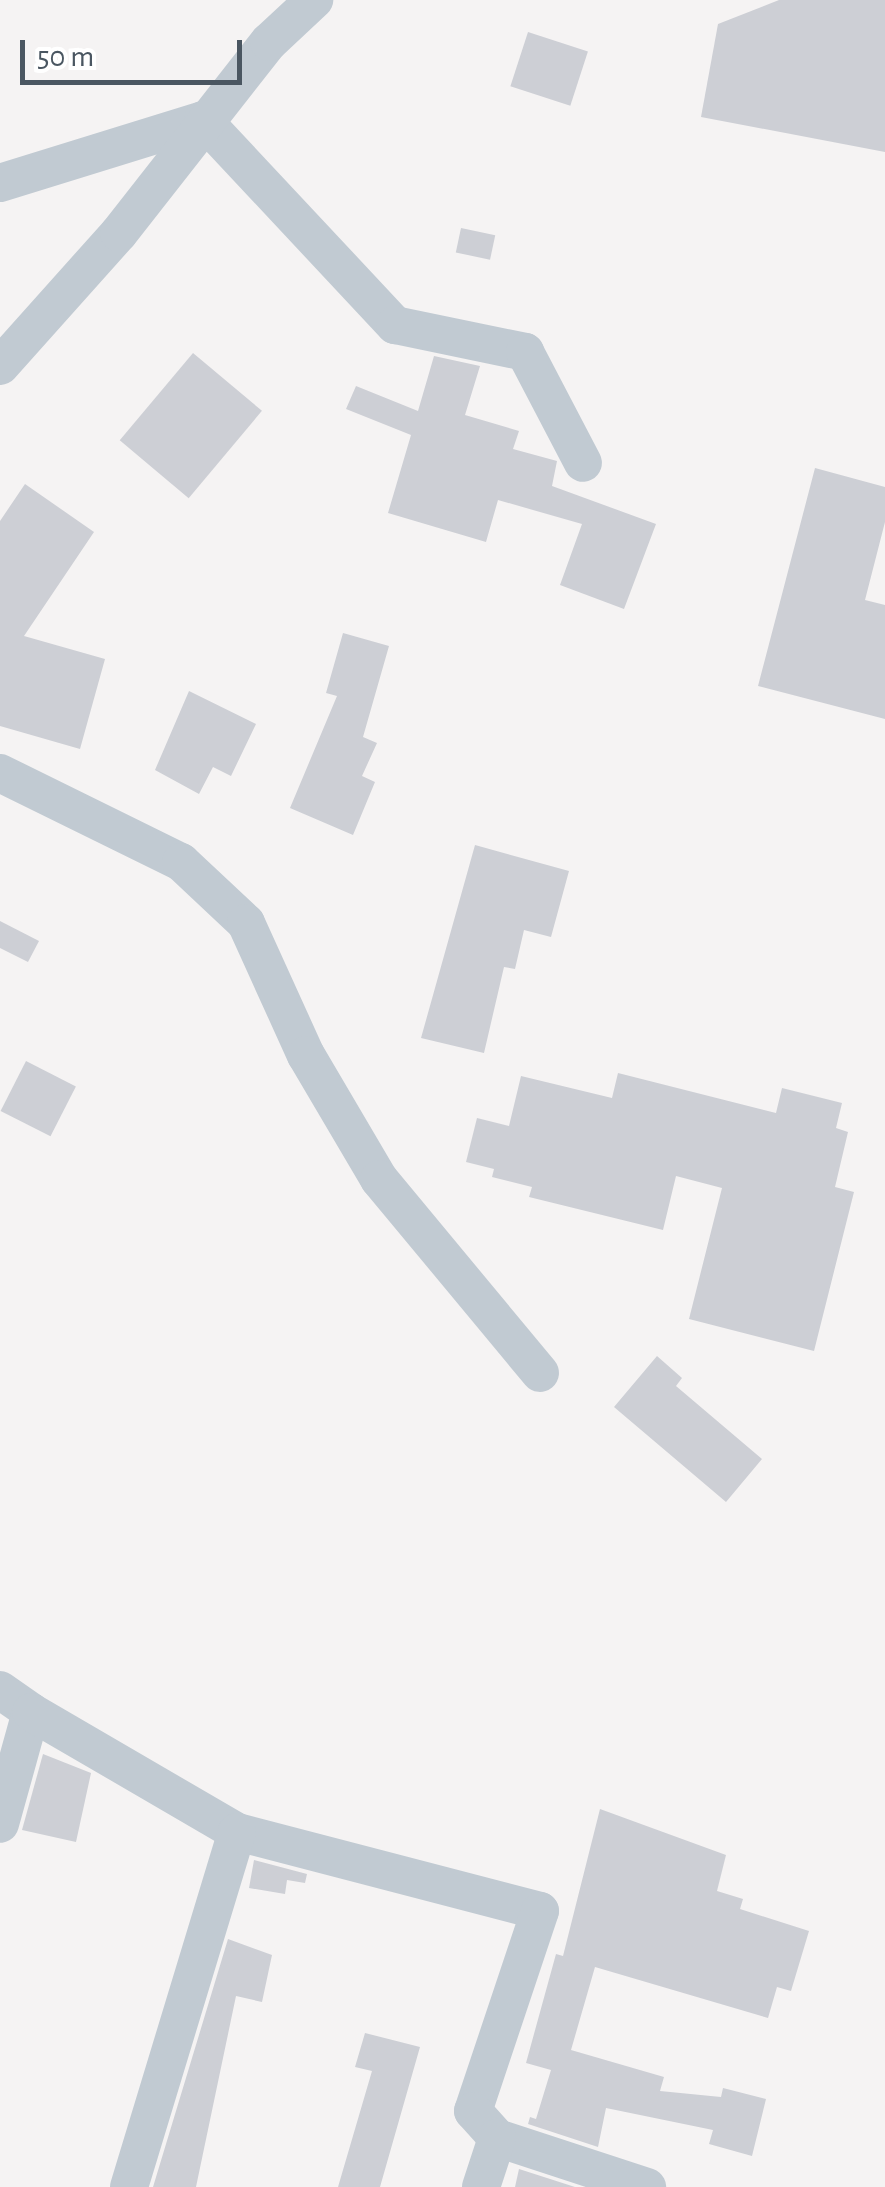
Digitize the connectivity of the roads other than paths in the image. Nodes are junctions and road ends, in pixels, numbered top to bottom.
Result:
1 (314, 0) edge
2 (204, 120) junction
3 (0, 183) edge
4 (0, 366) edge
5 (583, 463) dead end
6 (0, 773) edge
7 (540, 1373) dead end
8 (0, 1690) edge
9 (31, 1712) junction
10 (0, 1824) edge
11 (238, 1832) junction
12 (497, 2138) junction
13 (129, 2187) edge
14 (482, 2187) edge
15 (646, 2187) edge

1 - 2 street
2 - 3 street
2 - 4 street
2 - 5 street
6 - 7 street
8 - 9 street
9 - 10 street
9 - 11 street
11 - 12 street
11 - 13 street
12 - 14 street
12 - 15 street

